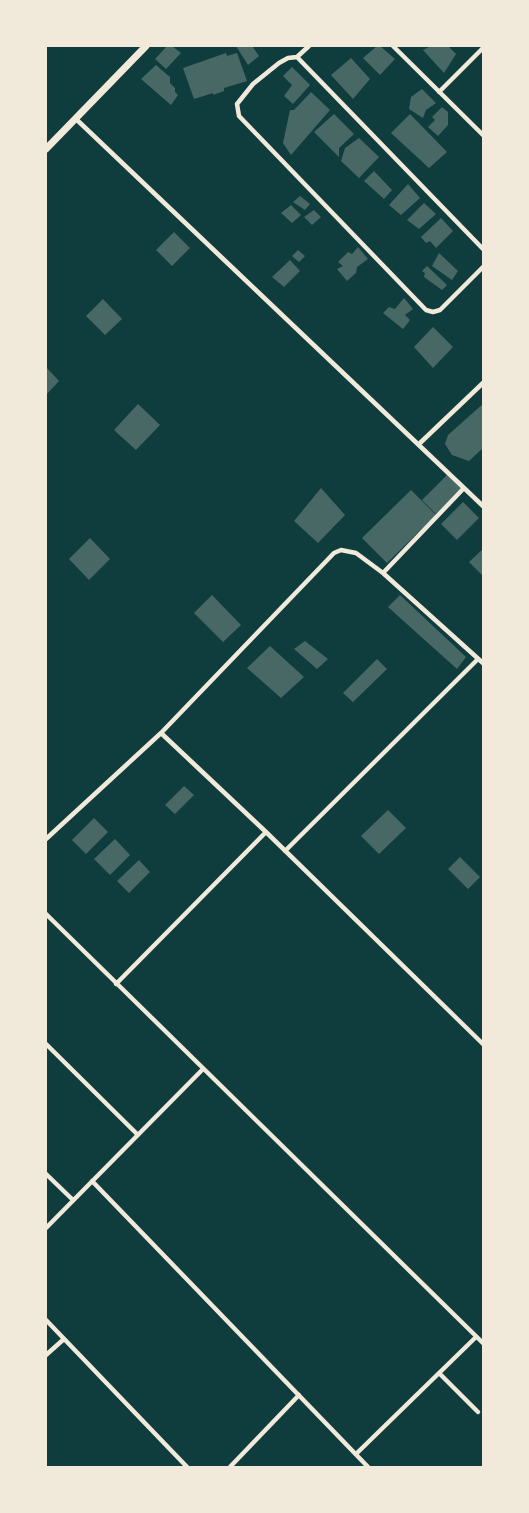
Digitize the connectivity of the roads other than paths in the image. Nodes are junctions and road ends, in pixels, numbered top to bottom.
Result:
1 (146, 46) edge
2 (309, 46) edge
3 (393, 46) edge
4 (484, 47) edge
5 (298, 57) junction
6 (439, 92) junction
7 (75, 118) junction
8 (484, 136) edge
9 (46, 149) edge
10 (484, 250) edge
11 (484, 267) edge
12 (483, 383) edge
13 (419, 444) junction
14 (464, 488) junction
15 (484, 507) edge
16 (383, 573) junction
17 (478, 659) junction
18 (484, 664) edge
19 (161, 733) junction
20 (266, 832) junction
21 (46, 839) edge
22 (285, 851) junction
23 (46, 914) edge
24 (116, 984) junction
25 (46, 1044) edge
26 (484, 1045) edge
27 (202, 1069) junction
28 (138, 1135) junction
29 (46, 1174) edge
30 (92, 1181) junction
31 (73, 1200) junction
32 (46, 1228) edge
33 (46, 1320) edge
34 (476, 1337) junction
35 (64, 1339) junction
36 (484, 1344) edge
37 (46, 1355) edge
38 (439, 1373) junction
39 (299, 1395) junction
40 (478, 1412) dead end
41 (356, 1454) junction
42 (188, 1468) edge
43 (229, 1468) edge
44 (369, 1468) edge

1 - 7 main road
2 - 5 street
3 - 6 street
4 - 6 street
5 - 10 street
5 - 11 street
6 - 8 street
7 - 9 main road
7 - 13 street
12 - 13 street
13 - 14 street
14 - 15 street
14 - 16 street
16 - 17 street
16 - 19 street
17 - 18 street
17 - 22 street
19 - 20 street
19 - 21 street
20 - 22 street
20 - 24 street
22 - 26 street
23 - 24 street
24 - 27 street
25 - 28 street
27 - 28 street
27 - 34 street
28 - 30 street
29 - 31 street
30 - 31 street
30 - 39 street
31 - 32 street
33 - 35 street
34 - 36 street
34 - 38 street
35 - 37 street
35 - 42 street
38 - 40 street
38 - 41 street
39 - 41 street
39 - 43 street
41 - 44 street

